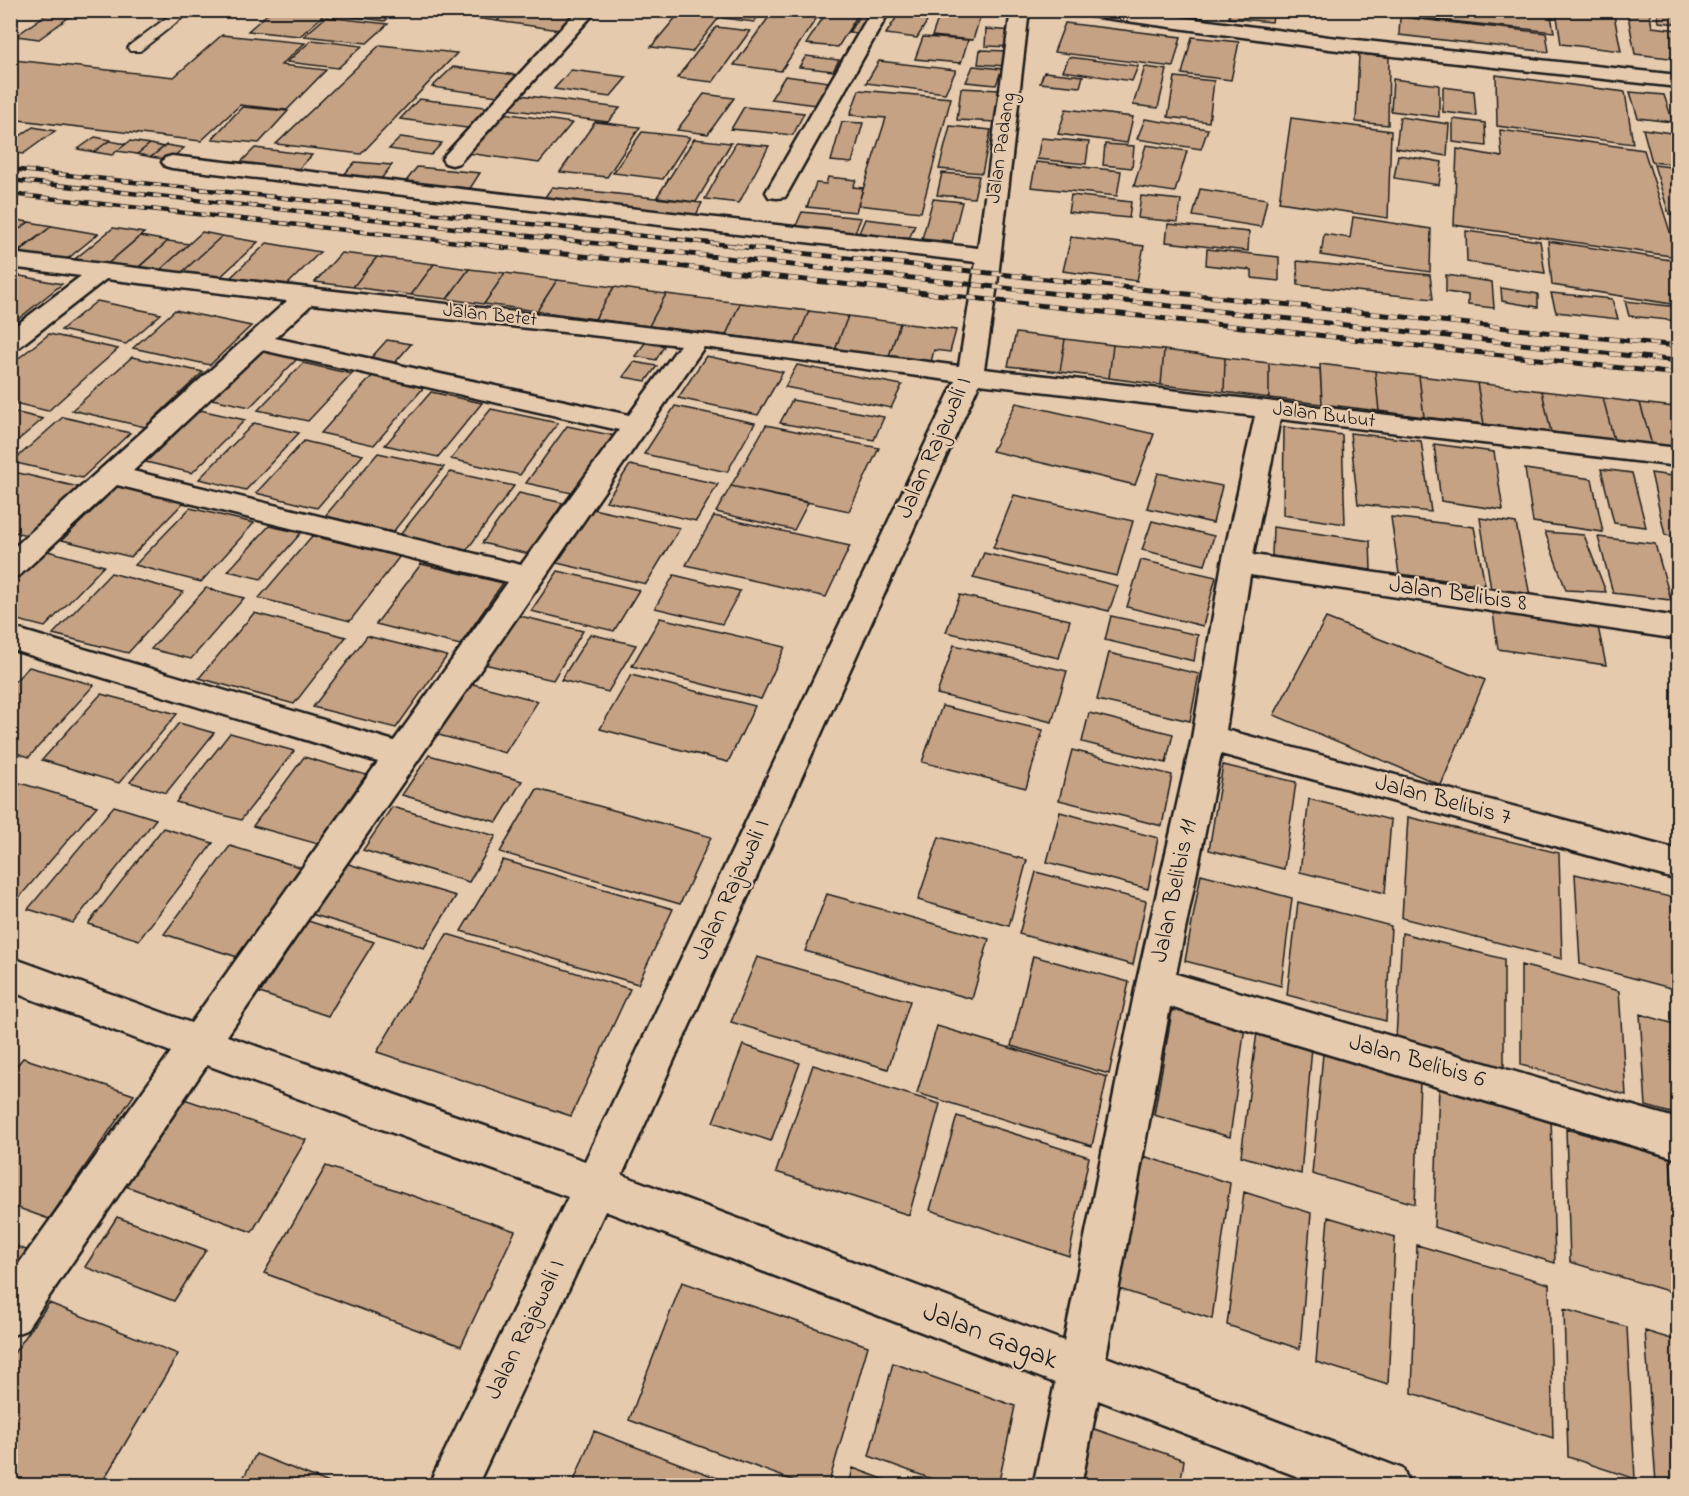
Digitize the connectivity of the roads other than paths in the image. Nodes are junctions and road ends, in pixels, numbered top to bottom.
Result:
1 (186, 10) edge
2 (588, 10) edge
3 (881, 10) edge
4 (1020, 10) edge
5 (1083, 10) edge
6 (135, 48) dead end
7 (1678, 81) edge
8 (453, 159) dead end
9 (172, 162) dead end
10 (777, 192) dead end
11 (988, 256) junction
12 (10, 260) edge
13 (103, 270) junction
14 (984, 285) joint
15 (306, 296) junction
16 (698, 339) junction
17 (10, 342) edge
18 (258, 342) junction
19 (970, 375) junction
20 (1269, 410) junction
21 (635, 425) junction
22 (1678, 457) edge
23 (114, 475) junction
24 (1237, 563) junction
25 (10, 568) edge
26 (529, 577) junction
27 (1678, 628) edge
28 (10, 638) edge
29 (1208, 738) junction
30 (401, 756) junction
31 (1678, 865) edge
32 (10, 974) edge
33 (1155, 985) junction
34 (198, 1044) junction
35 (1678, 1139) edge
36 (595, 1186) junction
37 (10, 1314) edge
38 (1081, 1371) junction
39 (452, 1485) edge
40 (1057, 1485) edge
41 (1386, 1485) edge

1 - 6 lane
2 - 8 street
3 - 10 street
4 - 11 street, Jalan Padang
5 - 7 street
9 - 11 street
11 - 14 street, Jalan Padang
12 - 13 street, Jalan Betet
13 - 15 street, Jalan Betet
13 - 17 street
14 - 19 street, Jalan Rajawali I
15 - 16 street, Jalan Betet
15 - 18 street
16 - 19 street, Jalan Betet
16 - 21 street
18 - 21 street
18 - 23 street
19 - 20 street, Jalan Bubut
19 - 36 street, Jalan Rajawali I
20 - 22 street, Jalan Bubut
20 - 24 street, Jalan Belibis 11
21 - 26 street
23 - 25 street
23 - 26 street
24 - 27 street, Jalan Belibis 8
24 - 29 street, Jalan Belibis 11
26 - 30 street
28 - 30 street
29 - 31 street, Jalan Belibis 7
29 - 33 street, Jalan Belibis 11
30 - 34 street
32 - 34 street, Jalan Gagak
33 - 35 street, Jalan Belibis 6
33 - 38 street, Jalan Belibis 11
34 - 36 street, Jalan Gagak
34 - 37 street
36 - 38 street, Jalan Gagak
36 - 39 street, Jalan Rajawali I
38 - 40 street, Jalan Belibis 11
38 - 41 street, Jalan Gagak

